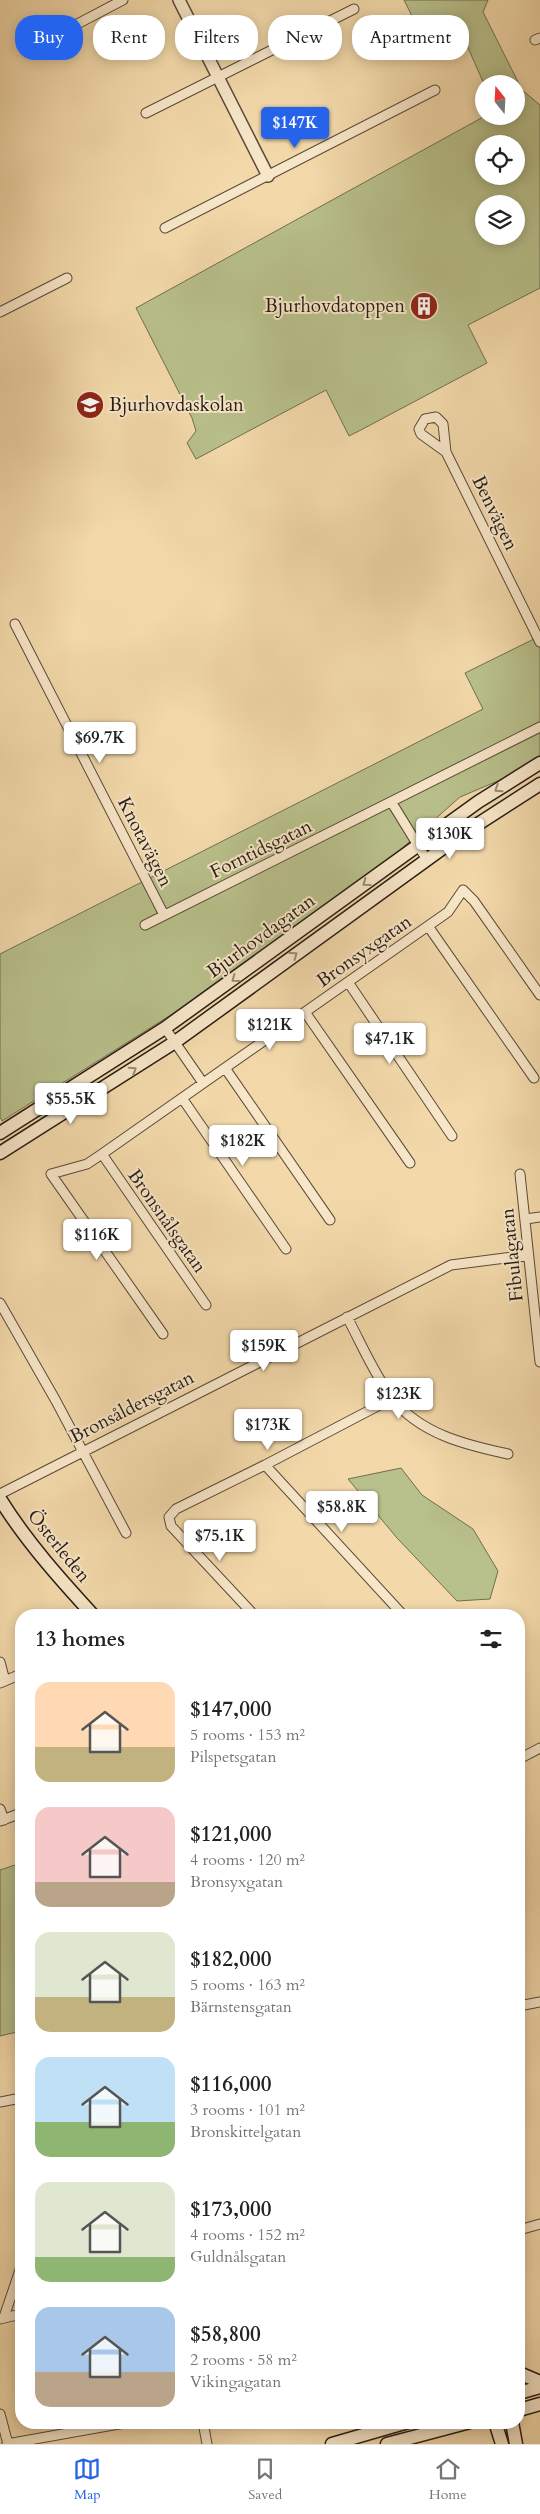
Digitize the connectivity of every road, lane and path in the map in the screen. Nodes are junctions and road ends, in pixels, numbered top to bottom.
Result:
1 (123, 0) edge
2 (179, 0) edge
3 (354, 8) dead end
4 (83, 21) edge
5 (218, 77) junction
6 (435, 90) dead end
7 (146, 113) dead end
8 (268, 176) junction
9 (165, 228) dead end
10 (68, 278) dead end
11 (0, 312) edge
12 (446, 452) dead end
13 (15, 624) dead end
14 (540, 642) edge
15 (540, 727) edge
16 (540, 763) edge
17 (540, 784) edge
18 (392, 803) junction
19 (418, 845) junction
20 (427, 860) junction
21 (164, 915) junction
22 (146, 926) dead end
23 (428, 926) junction
24 (348, 982) junction
25 (540, 995) edge
26 (305, 1012) junction
27 (165, 1028) junction
28 (175, 1042) junction
29 (225, 1068) junction
30 (534, 1078) dead end
31 (84, 1082) junction
32 (203, 1083) junction
33 (92, 1096) junction
34 (182, 1098) junction
35 (0, 1133) edge
36 (452, 1136) dead end
37 (0, 1153) edge
38 (102, 1154) junction
39 (410, 1163) dead end
40 (520, 1174) dead end
41 (540, 1217) edge
42 (526, 1219) junction
43 (330, 1220) dead end
44 (286, 1249) dead end
45 (528, 1255) junction
46 (0, 1303) edge
47 (206, 1306) dead end
48 (347, 1317) junction
49 (162, 1334) dead end
50 (540, 1362) edge
51 (393, 1398) junction
52 (82, 1451) junction
53 (508, 1454) dead end
54 (265, 1466) junction
55 (0, 1494) edge
56 (0, 1499) edge
57 (126, 1533) dead end
58 (88, 1609) edge
59 (248, 1609) edge
60 (397, 1609) edge
61 (0, 1662) edge
62 (15, 1677) edge
63 (2, 1682) edge
64 (540, 1748) edge
65 (525, 1755) edge
66 (0, 1809) edge
67 (15, 1815) edge
68 (2, 1820) edge
69 (540, 2002) edge
70 (525, 2005) edge
71 (15, 2099) edge
72 (0, 2102) edge
73 (540, 2224) edge
74 (525, 2228) edge
75 (15, 2283) edge
76 (15, 2315) edge
77 (2, 2318) edge
78 (525, 2376) edge
79 (540, 2382) edge
80 (540, 2387) edge
81 (525, 2391) edge
82 (540, 2404) edge
83 (525, 2408) edge
84 (0, 2414) edge
85 (91, 2429) edge
86 (204, 2429) edge
87 (384, 2429) edge
88 (444, 2429) edge
89 (497, 2429) edge
90 (513, 2429) edge
91 (7, 2444) edge
92 (207, 2444) edge
93 (332, 2444) edge
94 (387, 2444) edge
95 (502, 2444) edge
96 (516, 2444) edge

1 - 4 street
2 - 5 street
3 - 5 street
5 - 7 street
5 - 8 street
6 - 8 street
8 - 9 street
10 - 11 street
12 - 14 street, Benvägen
13 - 21 street, Knotavägen
15 - 18 street, Forntidsgatan
16 -> 19 main road, Bjurhovdagatan
17 - 20 main road, Bjurhovdagatan
18 - 19 street
18 - 21 street, Forntidsgatan
19 - 20 street
19 -> 27 main road, Bjurhovdagatan
28 -> 20 main road, Bjurhovdagatan
21 - 22 street, Forntidsgatan
23 - 24 street, Bronsyxgatan
23 - 25 street, Bronsyxgatan
23 - 30 street
24 - 26 street, Bronsyxgatan
24 - 36 street
26 - 29 street, Bronsyxgatan
26 - 39 street
27 - 28 street
27 - 31 main road, Bjurhovdagatan
28 - 32 street
33 -> 28 main road, Bjurhovdagatan
29 - 32 street, Bronsyxgatan
29 - 43 street
31 - 33 main road
31 - 35 main road, Bjurhovdagatan
32 - 34 street, Bronsyxgatan
33 - 37 main road, Bjurhovdagatan
34 - 38 street, Bronsyxgatan
34 - 44 street
38 - 47 street, Bronsnålsgatan
38 - 49 street, Bronsyxgatan
40 - 42 street, Fibulagatan
41 - 42 street
42 - 45 street, Fibulagatan
45 - 48 street, Bronsåldersgatan
45 - 50 street, Fibulagatan
46 - 52 street
48 - 51 street
48 - 52 street, Bronsåldersgatan
51 - 53 street
51 - 54 street
52 - 55 street, Bronsåldersgatan
52 - 57 street
54 - 59 street
54 - 60 street
56 - 58 main road, Österleden
61 - 63 street
62 - 63 street
64 - 65 street
66 - 68 street
67 - 68 street
69 - 70 street
71 - 72 street
73 - 74 street
75 - 77 street
76 - 77 street
78 - 79 main road
80 - 81 main road
82 - 83 main road
84 - 91 street
85 - 91 street
86 - 92 street
87 - 93 main road
88 - 94 main road
89 - 95 main road
90 - 96 main road

